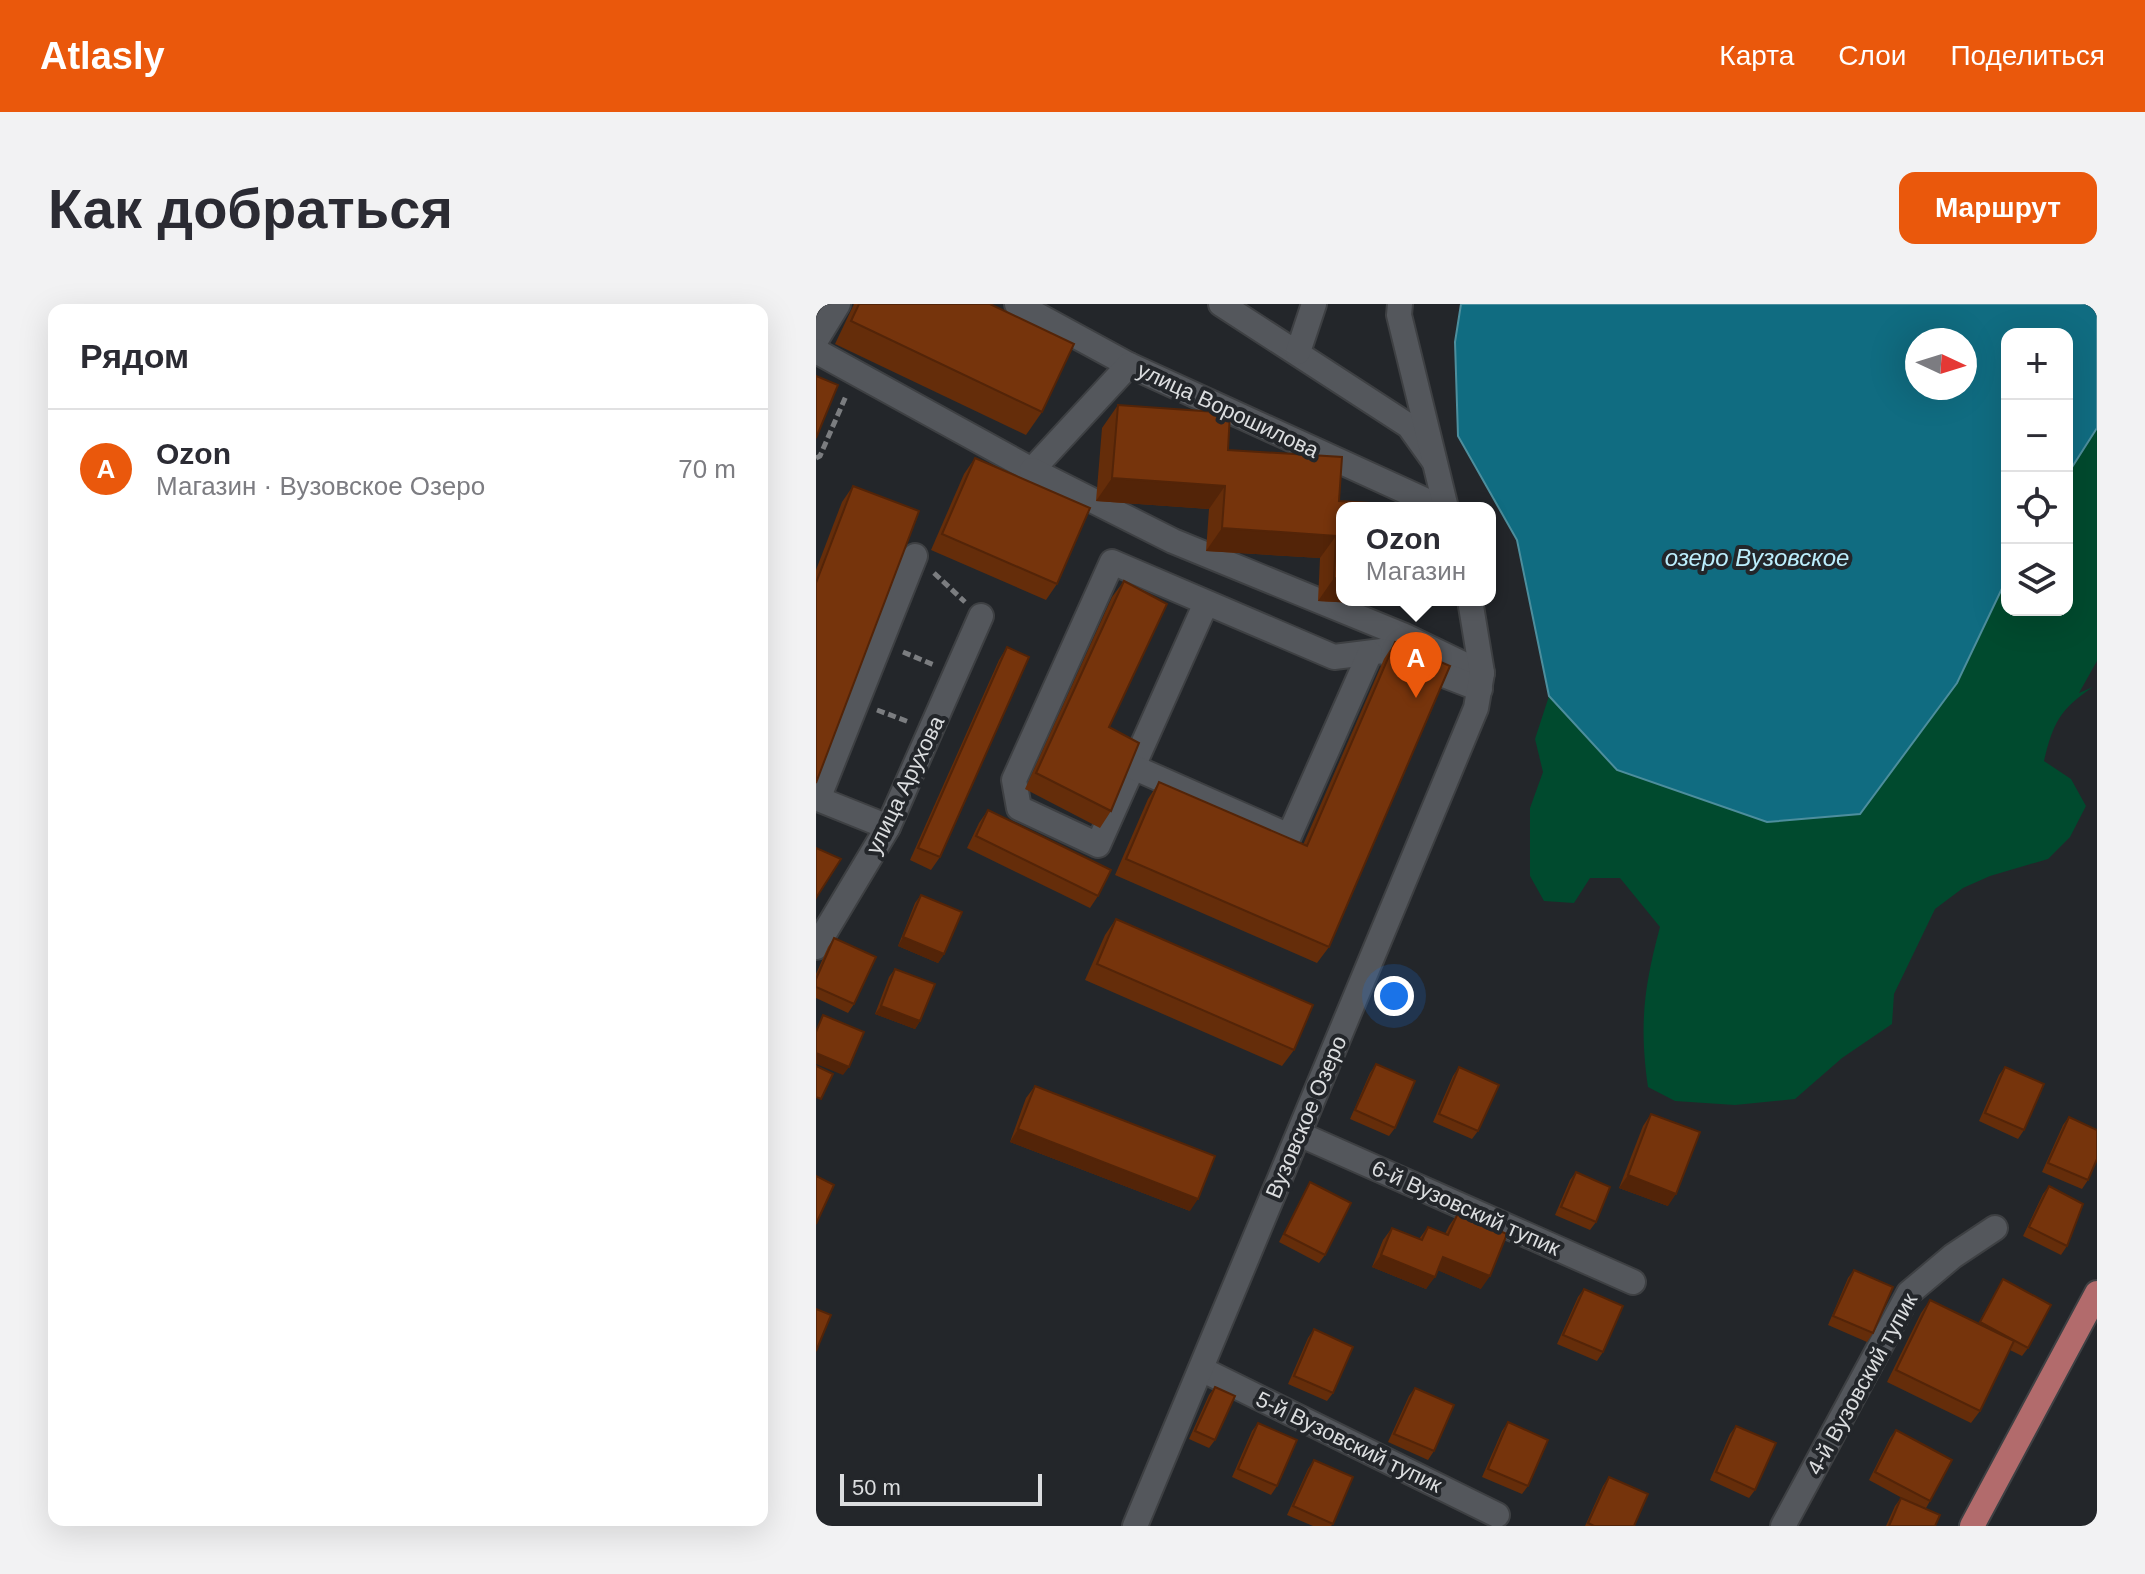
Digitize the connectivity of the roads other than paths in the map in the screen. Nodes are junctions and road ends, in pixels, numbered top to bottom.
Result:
1 (838, 304) edge
2 (1017, 304) edge
3 (1221, 304) edge
4 (1314, 304) edge
5 (1400, 304) edge
6 (816, 340) edge
7 (816, 351) edge
8 (1298, 352) junction
9 (1129, 365) junction
10 (1434, 461) junction
11 (1032, 470) junction
12 (1431, 502) edge
13 (1443, 502) edge
14 (915, 556) edge
15 (1206, 603) junction
16 (1471, 606) edge
17 (981, 616) road end
18 (1370, 653) junction
19 (1479, 690) junction
20 (1133, 767) junction
21 (888, 827) junction
22 (816, 947) edge
23 (1299, 1134) junction
24 (1995, 1228) dead end
25 (1633, 1282) dead end
26 (2097, 1293) edge
27 (2097, 1306) edge
28 (1201, 1369) junction
29 (1497, 1515) dead end
30 (1135, 1526) edge
31 (1783, 1526) edge
32 (1972, 1526) edge
33 (1980, 1526) edge

1 - 6 street
2 - 9 street, улица Ворошилова
3 - 8 street
4 - 8 street
5 - 10 street
7 - 11 street
8 - 10 street
9 - 11 street
9 - 12 street, улица Ворошилова
10 - 13 street
11 - 19 street
14 - 21 street
15 - 18 street
15 - 20 street
15 - 20 street
16 - 19 street
17 - 21 street, улица Арухова
18 - 19 street
18 - 20 street
19 - 23 street, Вузовское Озеро
21 - 22 street, улица Арухова
23 - 25 street, 6-й Вузовский тупик
23 - 28 street, Вузовское Озеро
24 - 31 street, 4-й Вузовский тупик
26 - 32 main road
27 - 33 main road
28 - 29 street, 5-й Вузовский тупик
28 - 30 street, Вузовское Озеро

